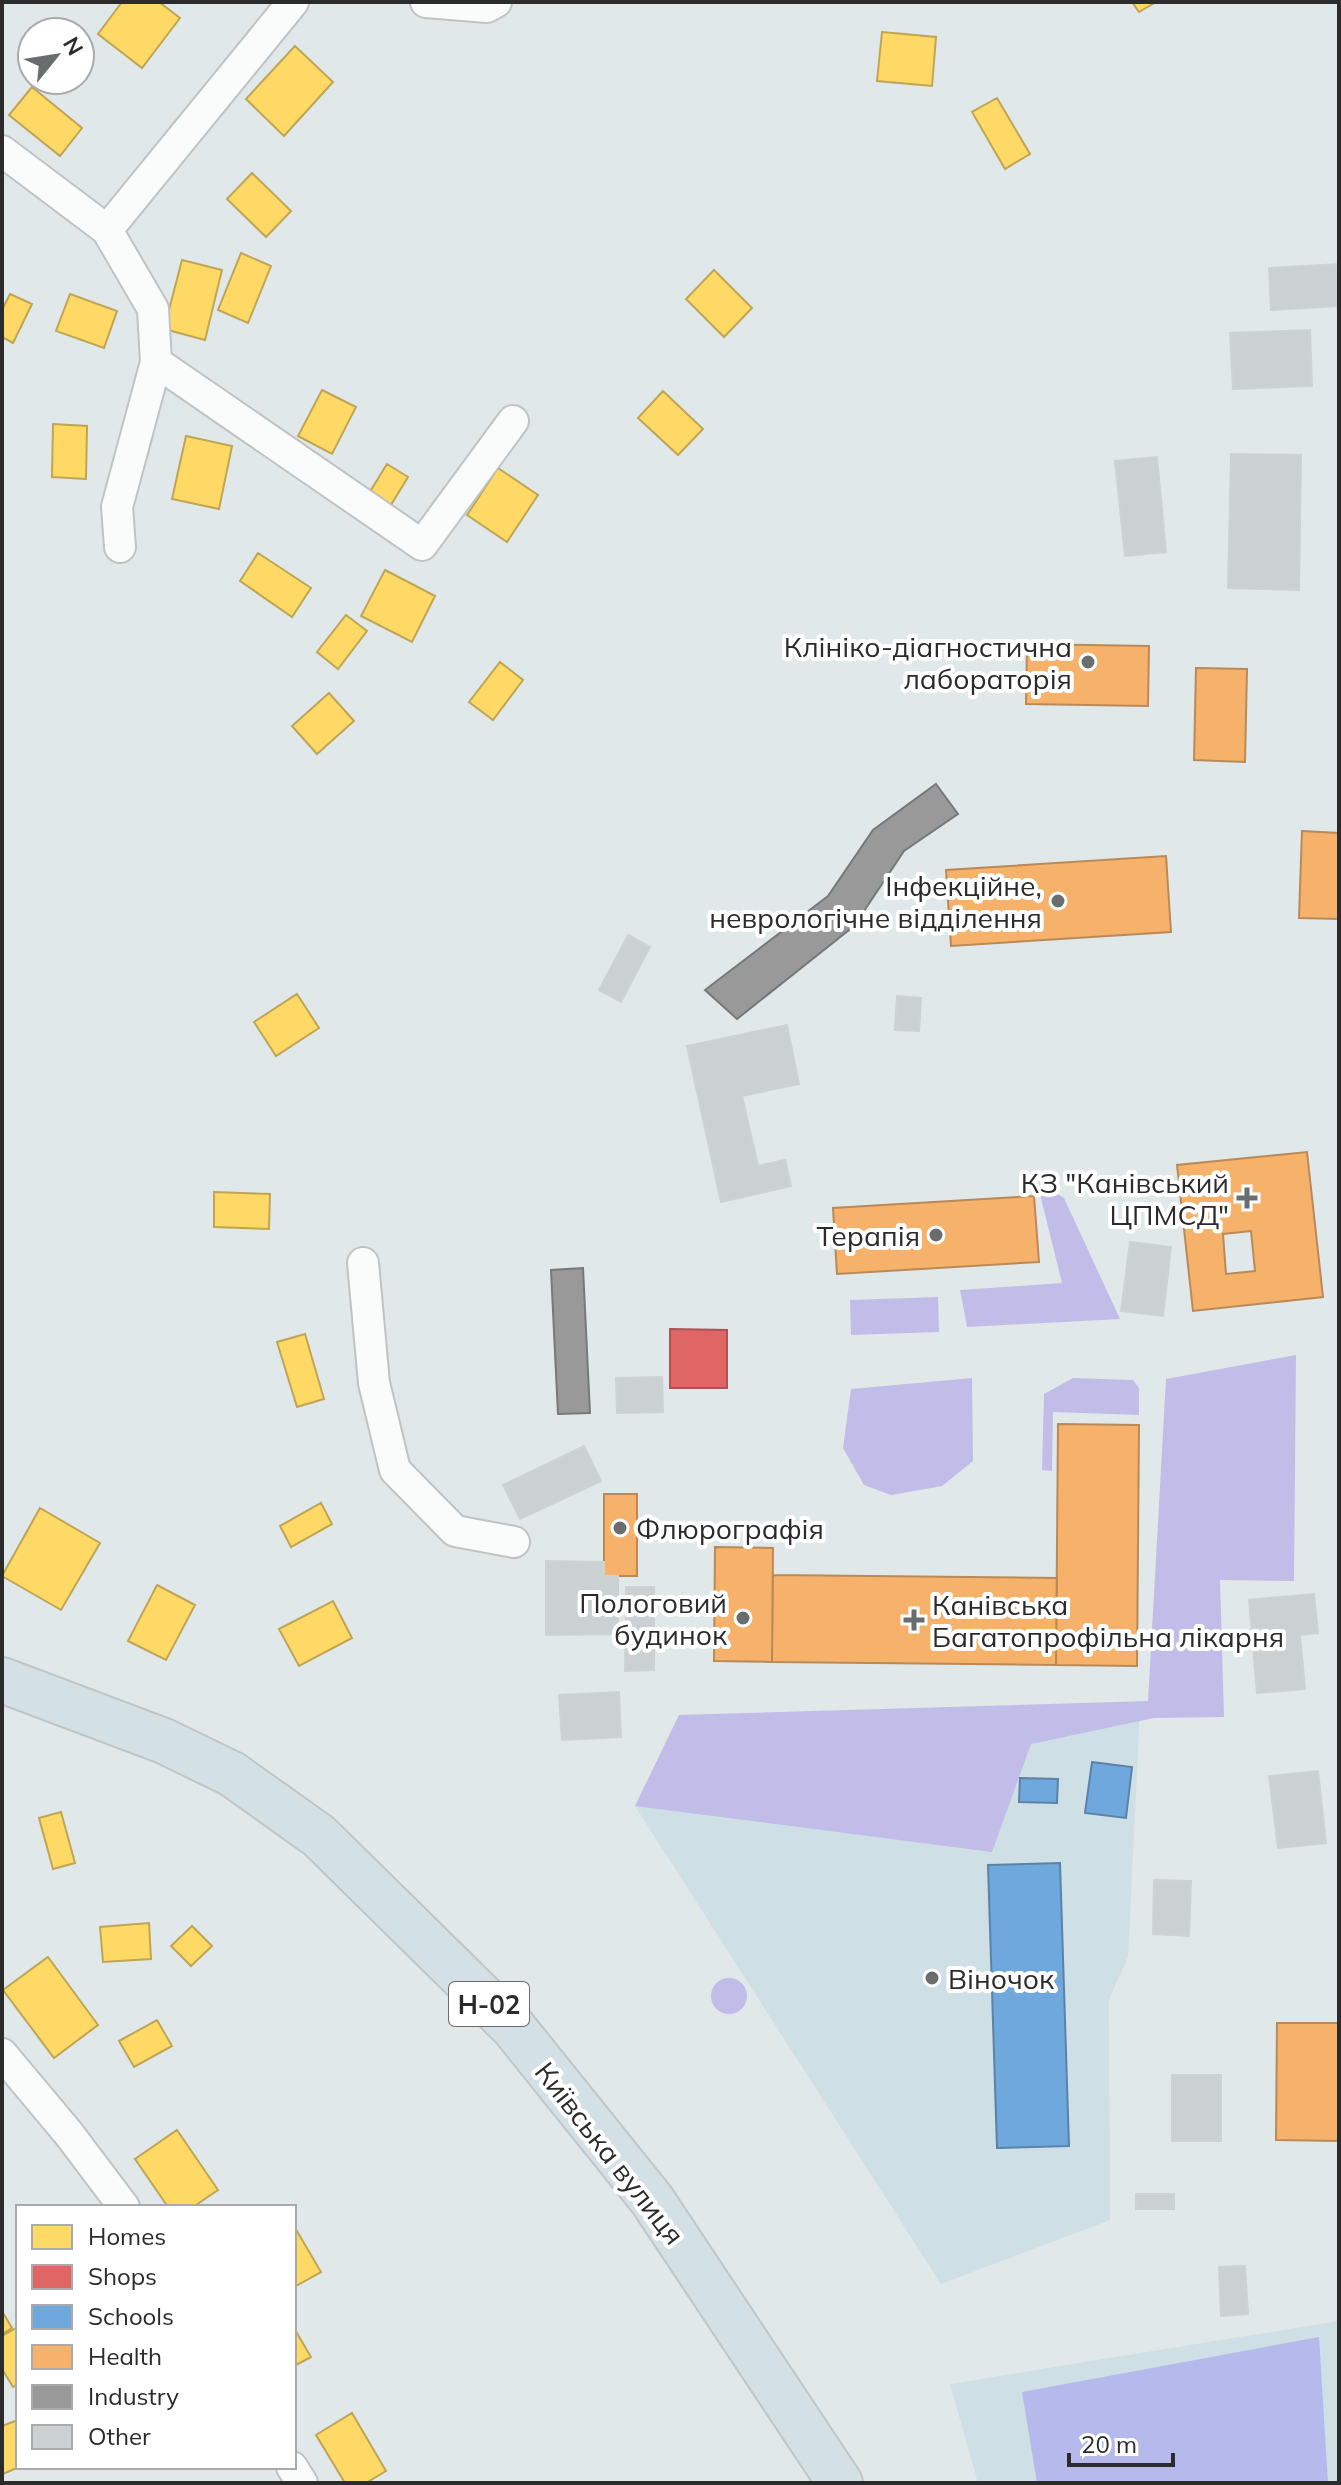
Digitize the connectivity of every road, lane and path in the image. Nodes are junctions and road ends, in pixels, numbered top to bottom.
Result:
1 (293, 2) edge
2 (426, 2) edge
3 (496, 2) edge
4 (2, 151) edge
5 (107, 230) junction
6 (156, 362) junction
7 (513, 421) dead end
8 (120, 547) dead end
9 (363, 1263) dead end
10 (514, 1542) dead end
11 (2, 1680) edge
12 (2, 2054) edge
13 (122, 2205) edge
14 (840, 2483) edge

1 - 5 street
2 - 3 street
4 - 5 street
5 - 6 street
6 - 7 street
6 - 8 street
9 - 10 street
11 - 14 main road, Київська вулиця / Н-02
12 - 13 street

